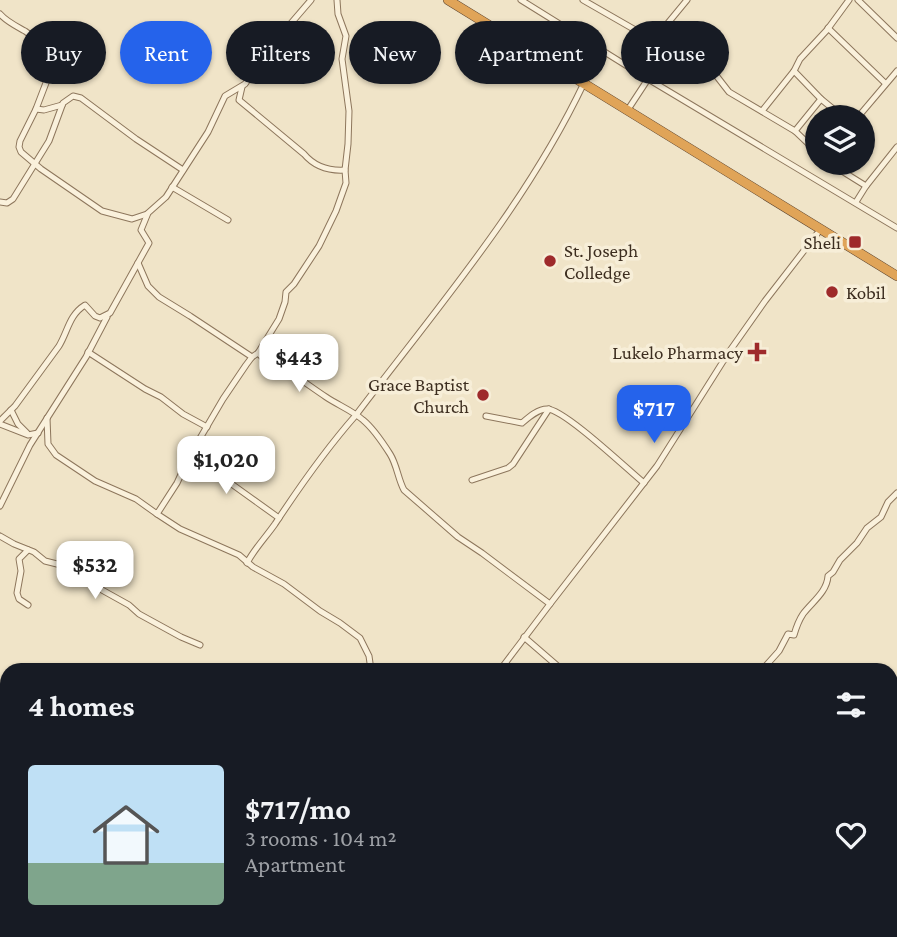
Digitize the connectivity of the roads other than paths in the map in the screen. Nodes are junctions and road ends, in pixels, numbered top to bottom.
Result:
1 (311, 0) edge
2 (337, 0) edge
3 (448, 0) edge
4 (521, 0) edge
5 (583, 0) edge
6 (604, 0) edge
7 (687, 0) edge
8 (849, 0) edge
9 (858, 0) edge
10 (599, 8) junction
11 (0, 14) edge
12 (482, 21) edge
13 (621, 21) edge
14 (670, 21) edge
15 (828, 28) junction
16 (897, 38) edge
17 (621, 61) edge
18 (794, 71) junction
19 (897, 71) edge
20 (885, 83) junction
21 (584, 84) edge
22 (586, 84) edge
23 (646, 84) edge
24 (658, 84) edge
25 (723, 84) edge
26 (242, 87) junction
27 (821, 99) junction
28 (62, 105) junction
29 (828, 105) edge
30 (868, 105) edge
31 (36, 109) junction
32 (627, 111) junction
33 (762, 111) junction
34 (795, 131) junction
35 (805, 141) edge
36 (897, 147) edge
37 (35, 164) junction
38 (183, 170) junction
39 (345, 170) junction
40 (848, 175) edge
41 (866, 186) junction
42 (172, 187) junction
43 (0, 202) edge
44 (856, 202) junction
45 (148, 213) junction
46 (228, 220) dead end
47 (897, 228) edge
48 (820, 230) junction
49 (138, 263) junction
50 (897, 276) edge
51 (108, 315) junction
52 (88, 352) junction
53 (258, 353) junction
54 (251, 357) junction
55 (549, 409) junction
56 (11, 410) junction
57 (356, 415) junction
58 (486, 416) dead end
59 (47, 418) junction
60 (0, 421) edge
61 (207, 427) junction
62 (38, 433) junction
63 (28, 435) junction
64 (189, 457) junction
65 (472, 480) dead end
66 (644, 483) junction
67 (897, 493) edge
68 (0, 506) edge
69 (158, 514) junction
70 (279, 518) junction
71 (0, 536) edge
72 (28, 550) junction
73 (247, 563) junction
74 (550, 604) junction
75 (28, 605) dead end
76 (524, 637) junction
77 (200, 645) dead end
78 (370, 663) edge
79 (505, 663) edge
80 (554, 663) edge
81 (768, 663) edge

1 - 26 street
2 - 39 street
3 - 12 highway
4 - 17 street
5 - 10 street
6 - 10 street
7 - 14 street
8 - 15 street
9 - 16 street
10 - 13 street
11 - 31 street
15 - 18 street
15 - 20 street
18 - 27 street
18 - 33 street
19 - 20 street
20 - 30 street
21 - 57 street
22 - 32 highway
23 - 32 street
24 - 44 street
25 - 33 street
26 - 38 street
26 - 39 street
27 - 29 street
27 - 34 street
28 - 31 street
28 - 37 street
28 - 38 street
31 - 37 street
32 - 48 highway
33 - 34 street
34 - 35 street
36 - 41 street
37 - 43 street
37 - 45 street
38 - 42 street
39 - 53 street
40 - 41 street
41 - 44 street
42 - 45 street
42 - 46 street
44 - 47 street
45 - 49 street
48 - 50 highway
48 - 66 street
49 - 51 street
49 - 54 street
51 - 52 street
51 - 56 street
52 - 59 street
52 - 61 street
53 - 54 street
53 - 57 street
54 - 61 street
55 - 58 street
55 - 65 street
55 - 66 street
56 - 60 street
56 - 63 street
57 - 70 street
57 - 74 street
59 - 62 street
59 - 69 street
60 - 63 street
61 - 64 street
62 - 63 street
62 - 68 street
64 - 69 street
64 - 70 street
66 - 74 street
67 - 81 street
69 - 73 street
70 - 73 street
71 - 72 street
72 - 75 street
72 - 77 street
73 - 78 street
74 - 76 street
76 - 79 street
76 - 80 street

